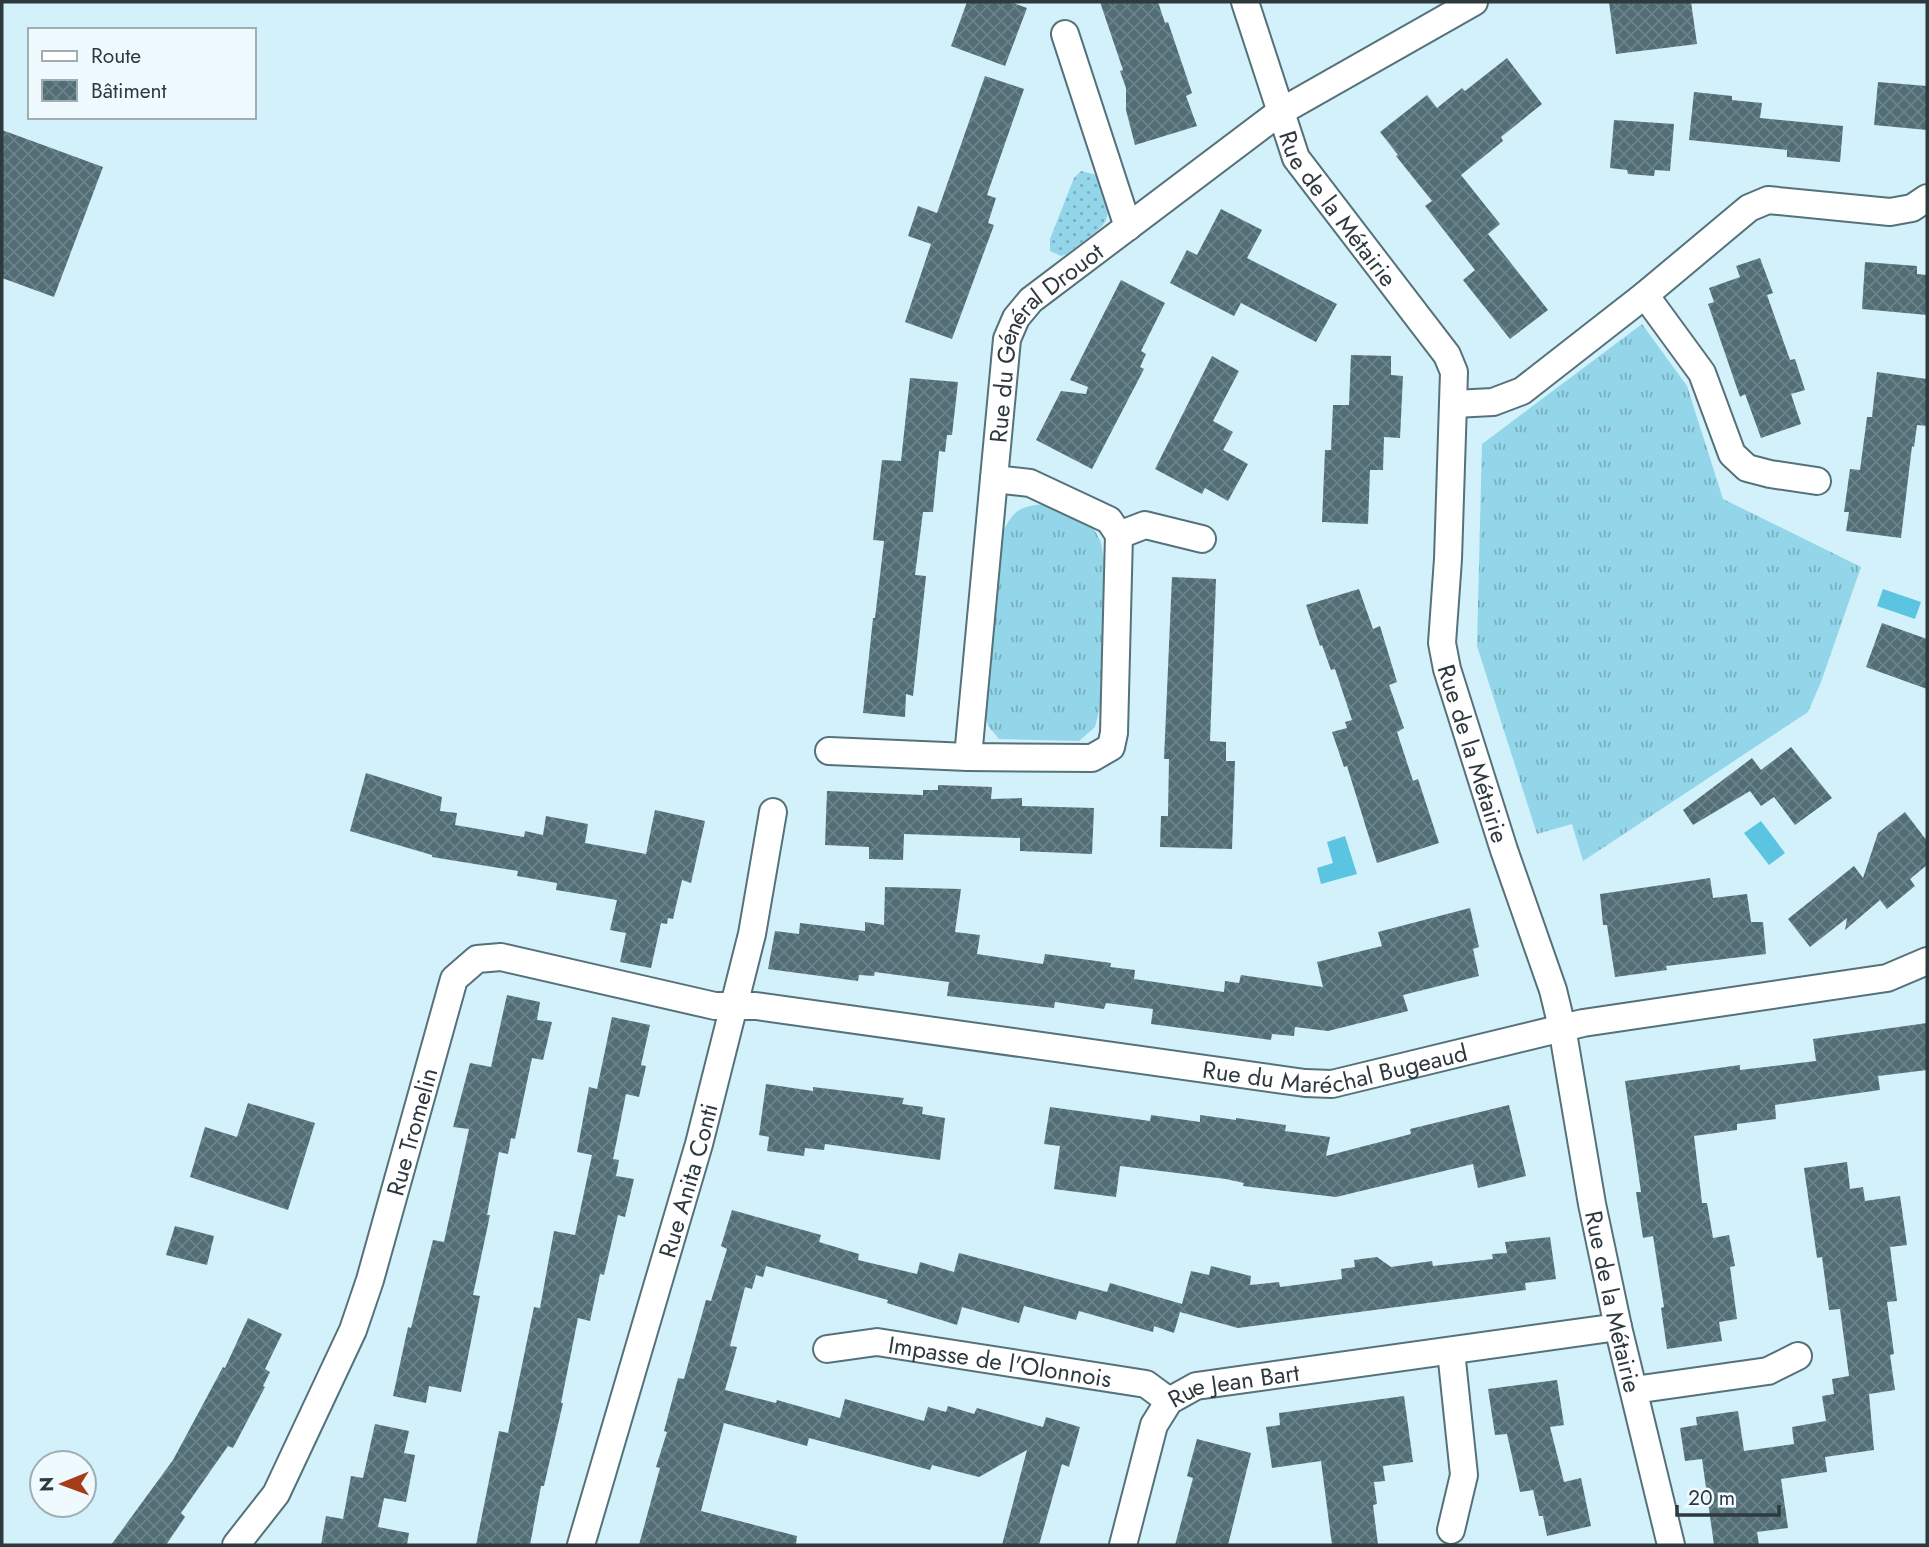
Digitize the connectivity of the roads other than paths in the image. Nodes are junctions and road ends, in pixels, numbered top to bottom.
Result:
1 (1245, 2) edge
2 (1474, 2) edge
3 (1065, 34) dead end
4 (1280, 112) junction
5 (1927, 198) edge
6 (1128, 227) junction
7 (1645, 295) junction
8 (1454, 404) junction
9 (994, 479) junction
10 (1817, 481) dead end
11 (1119, 535) junction
12 (1202, 539) dead end
13 (829, 751) dead end
14 (968, 757) junction
15 (773, 812) dead end
16 (1927, 961) edge
17 (735, 1006) junction
18 (1562, 1027) junction
19 (1618, 1327) junction
20 (827, 1349) dead end
21 (1451, 1351) junction
22 (1798, 1356) dead end
23 (1634, 1390) junction
24 (1169, 1401) junction
25 (1451, 1530) dead end
26 (236, 1545) edge
27 (580, 1545) edge
28 (1123, 1545) edge
29 (1671, 1545) edge

1 - 4 street, Rue de la Métairie
2 - 4 street, Rue du Général Drouot
3 - 6 street, Rue du Général Drouot
4 - 6 street, Rue du Général Drouot
4 - 8 street, Rue de la Métairie
5 - 7 street
6 - 9 street, Rue du Général Drouot
7 - 8 street
7 - 10 street
8 - 18 street, Rue de la Métairie
9 - 11 street, Rue du Général Drouot
9 - 14 street, Rue du Général Drouot
11 - 12 street
11 - 14 street
13 - 14 street
15 - 17 street, Rue Anita Conti
16 - 18 street, Rue du Maréchal Bugeaud
17 - 18 street, Rue du Maréchal Bugeaud
17 - 26 street, Rue Tromelin
17 - 27 street, Rue Anita Conti
18 - 19 street, Rue de la Métairie
19 - 21 street, Rue Jean Bart
19 - 23 street, Rue de la Métairie
20 - 24 street, Impasse de l'Olonnois
21 - 24 street, Rue Jean Bart
21 - 25 street
22 - 23 street
23 - 29 street, Rue de la Métairie
24 - 28 street, Rue Jean Bart

